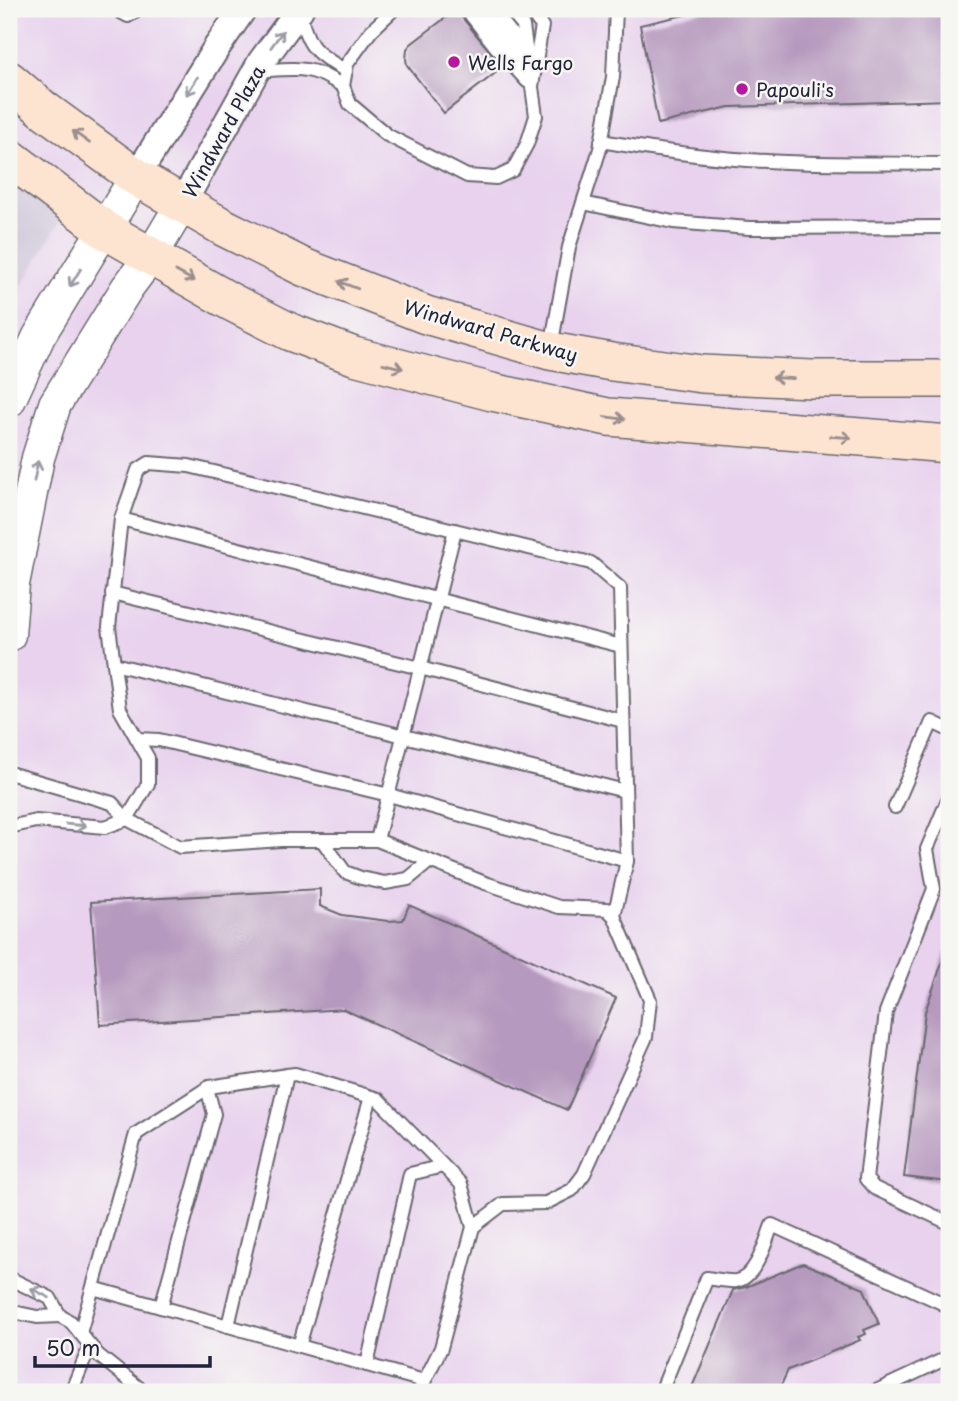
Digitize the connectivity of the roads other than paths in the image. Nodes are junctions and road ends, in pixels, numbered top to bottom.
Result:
1 (116, 9) edge
2 (139, 9) edge
3 (299, 9) edge
4 (394, 9) edge
5 (466, 9) edge
6 (477, 9) edge
7 (492, 9) edge
8 (509, 9) edge
9 (528, 9) edge
10 (616, 9) edge
11 (235, 12) edge
12 (256, 71) junction
13 (346, 71) junction
14 (9, 80) edge
15 (343, 86) junction
16 (532, 87) junction
17 (601, 141) junction
18 (9, 157) edge
19 (949, 164) edge
20 (136, 177) junction
21 (583, 203) junction
22 (182, 204) junction
23 (949, 227) edge
24 (105, 230) junction
25 (151, 256) junction
26 (550, 351) junction
27 (949, 379) edge
28 (9, 401) edge
29 (949, 444) edge
30 (121, 519) junction
31 (455, 530) junction
32 (112, 593) junction
33 (438, 598) junction
34 (9, 635) edge
35 (621, 646) junction
36 (114, 664) junction
37 (420, 668) junction
38 (623, 721) junction
39 (949, 730) edge
40 (403, 736) junction
41 (137, 738) junction
42 (9, 773) edge
43 (625, 791) junction
44 (388, 795) junction
45 (949, 797) edge
46 (895, 807) dead end
47 (127, 819) junction
48 (9, 827) edge
49 (322, 840) junction
50 (377, 840) junction
51 (430, 861) junction
52 (627, 861) junction
53 (614, 916) junction
54 (287, 1075) junction
55 (207, 1088) junction
56 (371, 1097) junction
57 (443, 1166) junction
58 (949, 1223) edge
59 (472, 1227) junction
60 (9, 1278) edge
61 (93, 1288) junction
62 (161, 1307) junction
63 (949, 1309) edge
64 (9, 1311) edge
65 (60, 1316) junction
66 (228, 1326) junction
67 (80, 1333) junction
68 (90, 1346) junction
69 (299, 1346) junction
70 (949, 1357) edge
71 (367, 1365) junction
72 (421, 1387) edge
73 (71, 1392) edge
74 (144, 1392) edge
75 (661, 1392) edge
76 (874, 1392) edge

1 - 2 lane
12 -> 3 street, Windward Plaza
3 - 13 lane
4 - 13 lane
5 - 16 lane
6 - 16 lane
7 - 16 lane
8 - 16 lane
9 - 16 lane
10 - 17 lane
11 -> 20 street
12 - 15 lane
12 - 22 street, Windward Plaza
13 - 15 lane
20 -> 14 main road, Windward Parkway
15 - 16 lane
17 - 19 lane
17 - 21 lane
18 - 24 main road
20 - 22 main road, Windward Parkway
20 - 24 street
21 - 23 lane
21 - 26 lane
22 - 25 street, Windward Plaza
26 -> 22 main road, Windward Parkway
24 - 25 main road
24 -> 28 street
25 -> 29 main road
34 -> 25 street, Windward Plaza
27 -> 26 main road, Windward Parkway
30 - 31 lane
30 - 32 lane
30 - 33 lane
31 - 33 lane
31 - 35 lane
32 - 36 lane
32 - 37 lane
33 - 35 lane
33 - 37 lane
35 - 38 lane
36 - 40 lane
36 - 41 lane
37 - 38 lane
37 - 40 lane
38 - 43 lane
39 - 46 lane
40 - 43 lane
40 - 44 lane
41 - 44 lane
41 - 47 lane
42 - 47 lane
43 - 52 lane
44 - 50 lane
44 - 52 lane
45 - 58 lane
48 -> 47 lane
47 - 49 lane
49 - 50 lane
49 - 51 lane
50 - 51 lane
51 - 53 lane
52 - 53 lane
53 - 59 lane
54 - 55 lane
54 - 56 lane
54 - 66 lane
55 - 61 lane
55 - 62 lane
56 - 57 lane
56 - 69 lane
57 - 59 lane
57 - 71 lane
59 - 72 lane
65 -> 60 lane
61 - 62 lane
61 - 67 lane
62 - 66 lane
63 - 75 lane
64 - 65 lane
65 - 67 lane
66 - 69 lane
67 - 68 lane
68 - 73 lane
68 - 74 lane
69 - 71 lane
70 - 76 lane
71 - 72 lane

